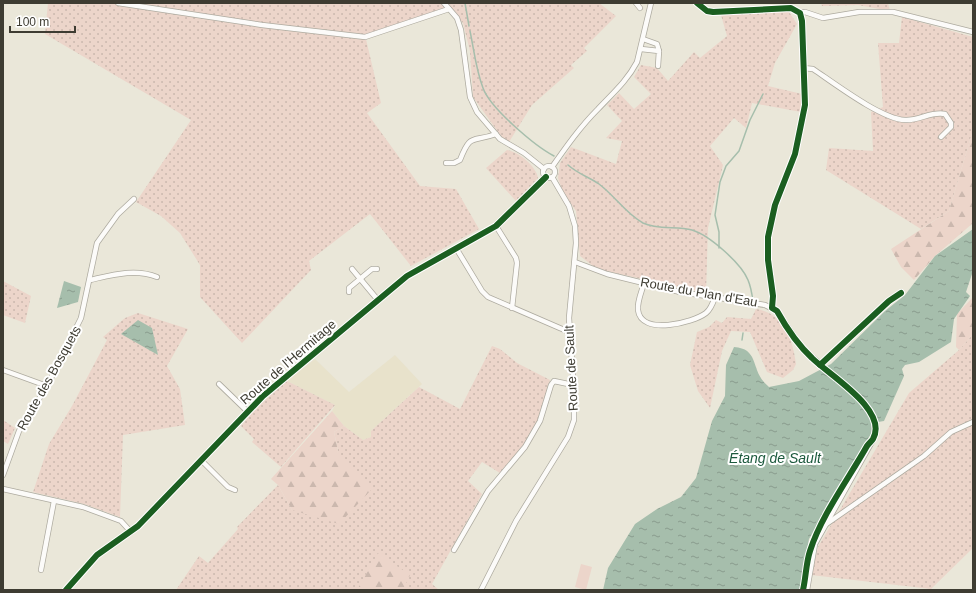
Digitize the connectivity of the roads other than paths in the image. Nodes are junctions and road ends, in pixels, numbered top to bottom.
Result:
1 (118, 3) edge
2 (444, 3) edge
3 (636, 3) edge
4 (651, 3) edge
5 (697, 3) edge
6 (449, 8) junction
7 (640, 8) dead end
8 (800, 13) junction
9 (973, 32) edge
10 (643, 39) junction
11 (641, 49) junction
12 (659, 51) junction
13 (658, 66) dead end
14 (803, 68) junction
15 (496, 134) junction
16 (941, 137) dead end
17 (446, 163) dead end
18 (552, 167) junction
19 (544, 169) junction
20 (546, 177) junction
21 (552, 177) junction
22 (134, 199) dead end
23 (496, 226) junction
24 (456, 248) junction
25 (574, 262) junction
26 (352, 269) dead end
27 (377, 269) dead end
28 (157, 277) dead end
29 (360, 279) junction
30 (90, 280) junction
31 (644, 283) junction
32 (350, 292) dead end
33 (901, 293) dead end
34 (715, 297) junction
35 (377, 299) junction
36 (512, 308) junction
37 (772, 308) junction
38 (569, 332) junction
39 (820, 366) junction
40 (3, 370) edge
41 (219, 384) dead end
42 (573, 385) junction
43 (47, 386) junction
44 (247, 411) junction
45 (973, 422) edge
46 (201, 460) junction
47 (3, 475) edge
48 (3, 489) edge
49 (235, 490) dead end
50 (54, 501) junction
51 (824, 526) junction
52 (131, 532) junction
53 (454, 550) dead end
54 (41, 570) dead end
55 (66, 590) edge
56 (481, 590) edge
57 (807, 590) edge

1 - 6 street
2 - 6 street
3 - 7 street
4 - 10 street
5 - 8 street
6 - 15 street
8 - 9 street
8 - 14 street
10 - 11 street
10 - 12 street
11 - 12 street
11 - 18 street
12 - 13 street
14 - 16 street
14 - 37 street
15 - 17 street
15 - 19 street
18 - 19 street
18 - 21 street
19 - 20 street
20 - 21 street
20 - 23 street, Route de l'Hermitage
21 - 25 street, Route de Sault
22 - 30 street, Route des Bosquets
23 - 24 street, Route de l'Hermitage
23 - 36 street
24 - 35 street, Route de l'Hermitage
24 - 36 street
25 - 31 street, Route du Plan d'Eau
25 - 38 street, Route de Sault
26 - 29 street
27 - 29 street
28 - 30 street
29 - 32 street
29 - 35 street
30 - 43 street, Route des Bosquets
31 - 34 street, Route du Plan d'Eau
31 - 34 street
33 - 39 street
34 - 37 street, Route du Plan d'Eau
35 - 44 street, Route de l'Hermitage
36 - 38 street
37 - 39 street, Route du Plan d'Eau
38 - 42 street, Route de Sault
39 - 51 street, Route du Plan d'Eau
40 - 43 street
41 - 44 street
42 - 53 street
42 - 56 street, Route de Sault
43 - 47 street, Route des Bosquets
44 - 46 street, Route de l'Hermitage
45 - 51 street
46 - 49 street
46 - 52 street, Route de l'Hermitage
48 - 50 street
50 - 52 street
50 - 54 street
51 - 57 street
52 - 55 street, Route de l'Hermitage

